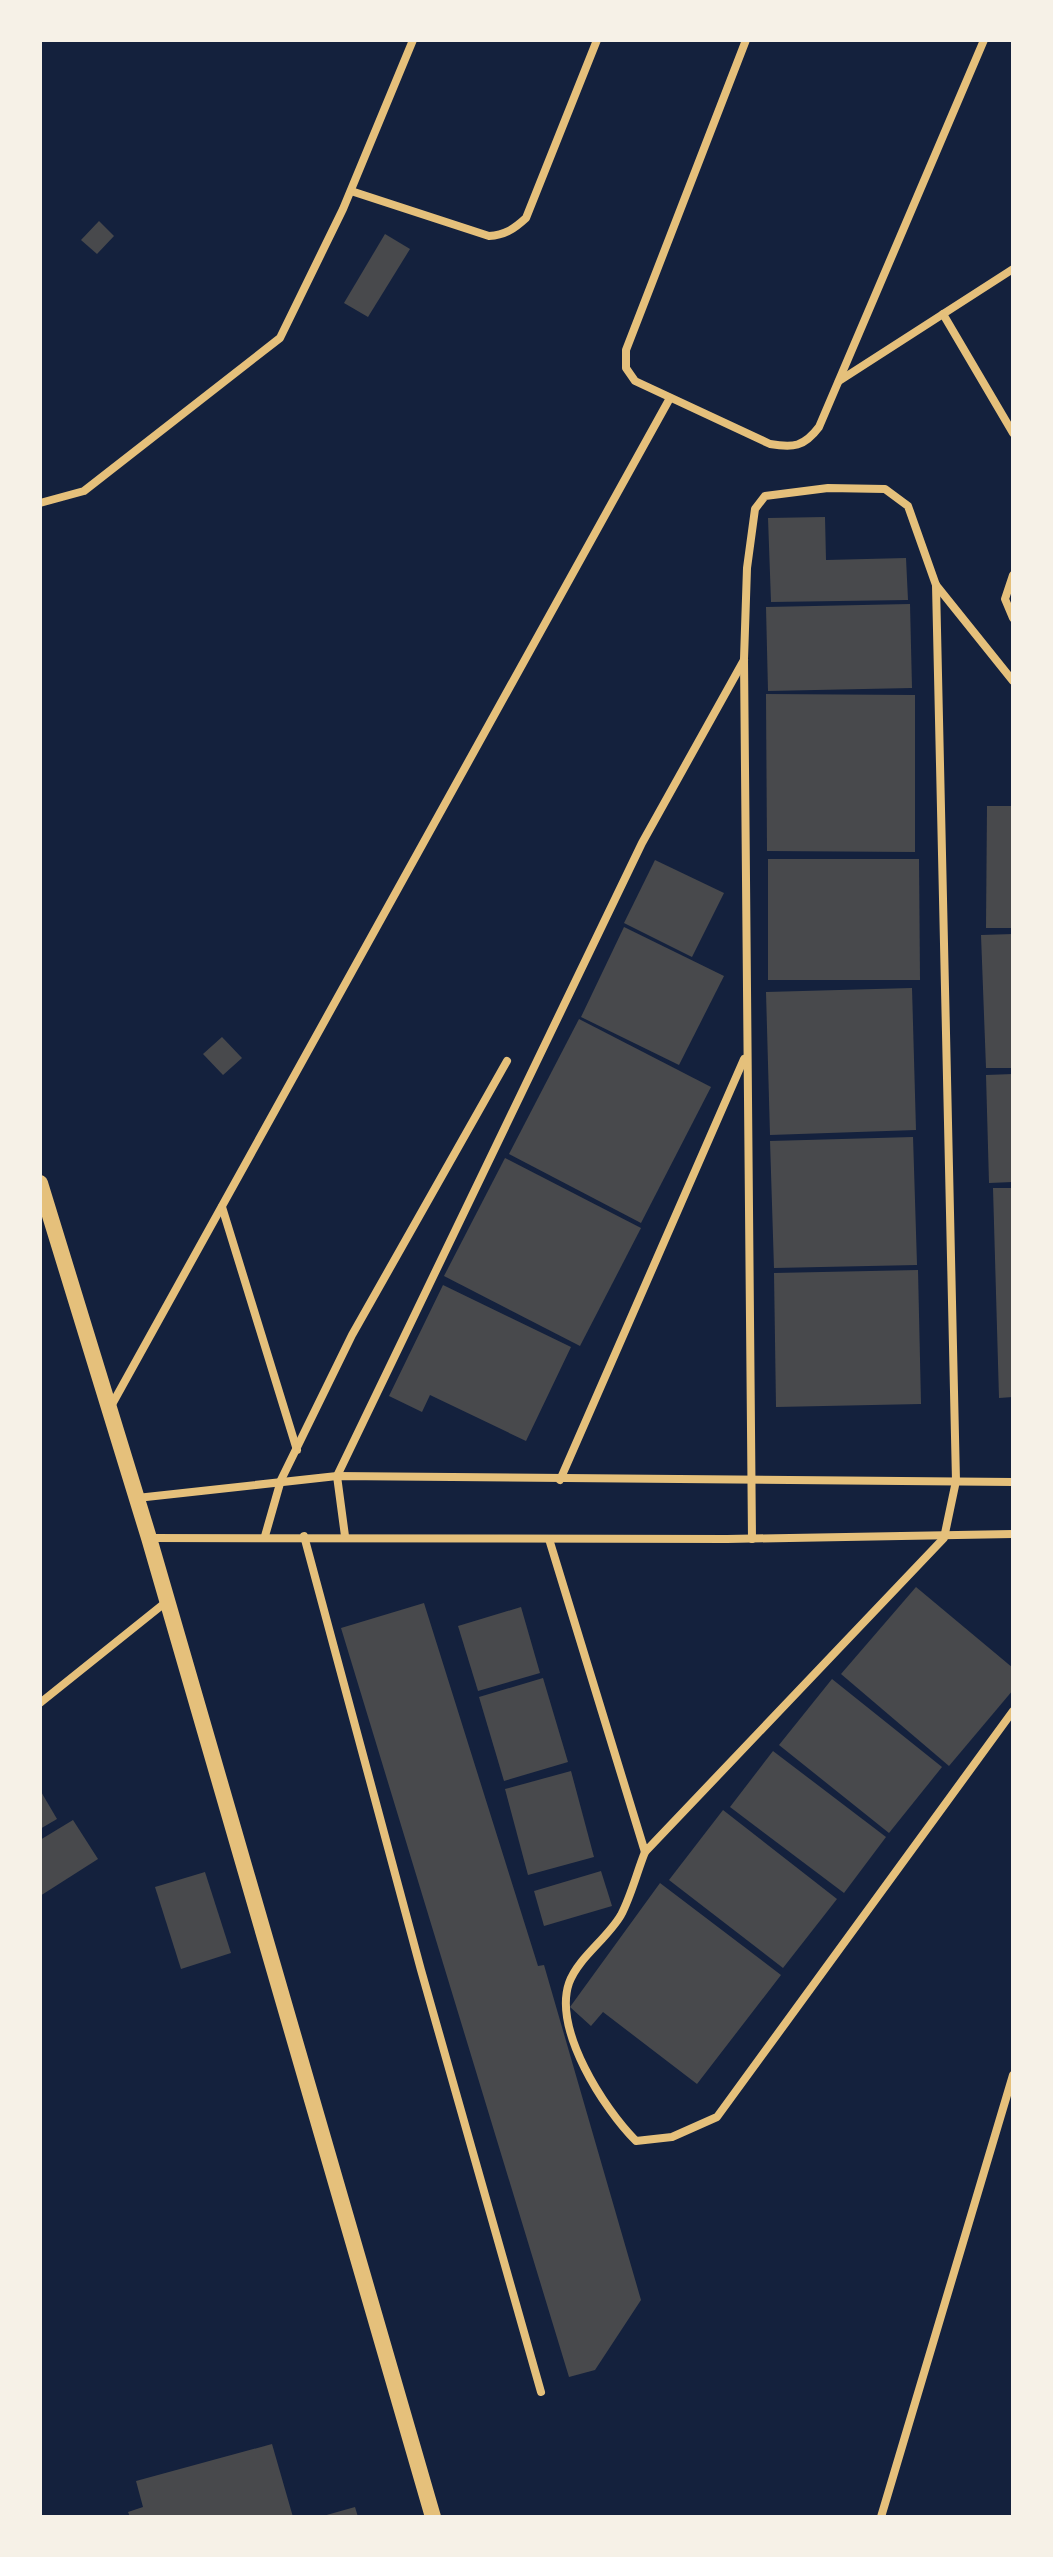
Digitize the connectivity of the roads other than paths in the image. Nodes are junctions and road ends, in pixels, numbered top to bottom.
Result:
1 (413, 40) edge
2 (597, 40) edge
3 (746, 40) edge
4 (984, 40) edge
5 (351, 191) junction
6 (1013, 269) edge
7 (943, 314) junction
8 (838, 381) junction
9 (670, 398) junction
10 (1013, 433) edge
11 (40, 503) edge
12 (1013, 575) edge
13 (936, 585) junction
14 (1013, 618) edge
15 (744, 659) junction
16 (1013, 681) edge
17 (747, 1054) junction
18 (507, 1061) dead end
19 (40, 1183) edge
20 (222, 1207) junction
21 (109, 1409) junction
22 (297, 1450) junction
23 (337, 1476) junction
24 (752, 1477) junction
25 (281, 1480) junction
26 (560, 1480) junction
27 (956, 1481) junction
28 (1013, 1482) edge
29 (137, 1498) junction
30 (1013, 1534) edge
31 (265, 1536) junction
32 (304, 1536) junction
33 (345, 1536) junction
34 (149, 1538) junction
35 (944, 1538) junction
36 (549, 1539) junction
37 (752, 1539) junction
38 (167, 1601) junction
39 (40, 1703) edge
40 (1013, 1711) edge
41 (645, 1852) junction
42 (1013, 2075) edge
43 (541, 2392) dead end
44 (433, 2517) edge
45 (881, 2517) edge

1 - 5 street
2 - 5 street
3 - 9 street
4 - 8 street
5 - 11 street
6 - 7 street
7 - 8 street
7 - 10 street
8 - 9 street
9 - 20 street
12 - 14 street
13 - 15 street
13 - 16 street
13 - 27 street
15 - 17 street
15 - 23 street
17 - 24 street
17 - 26 street
18 - 22 street
19 - 21 main road
20 - 21 street
20 - 22 street
21 - 29 main road
22 - 25 street
23 - 25 street
23 - 26 street
23 - 33 street
24 - 26 street
24 - 27 street
24 - 37 street
25 - 29 street
25 - 31 street
27 - 28 street
27 - 35 street
29 - 34 main road
30 - 35 street
31 - 32 street
31 - 34 street
32 - 33 street
32 - 43 street
33 - 36 street
34 - 38 main road
35 - 37 street
35 - 41 street
36 - 37 street
36 - 41 street
38 - 39 street
38 - 44 main road
40 - 41 street
42 - 45 street

